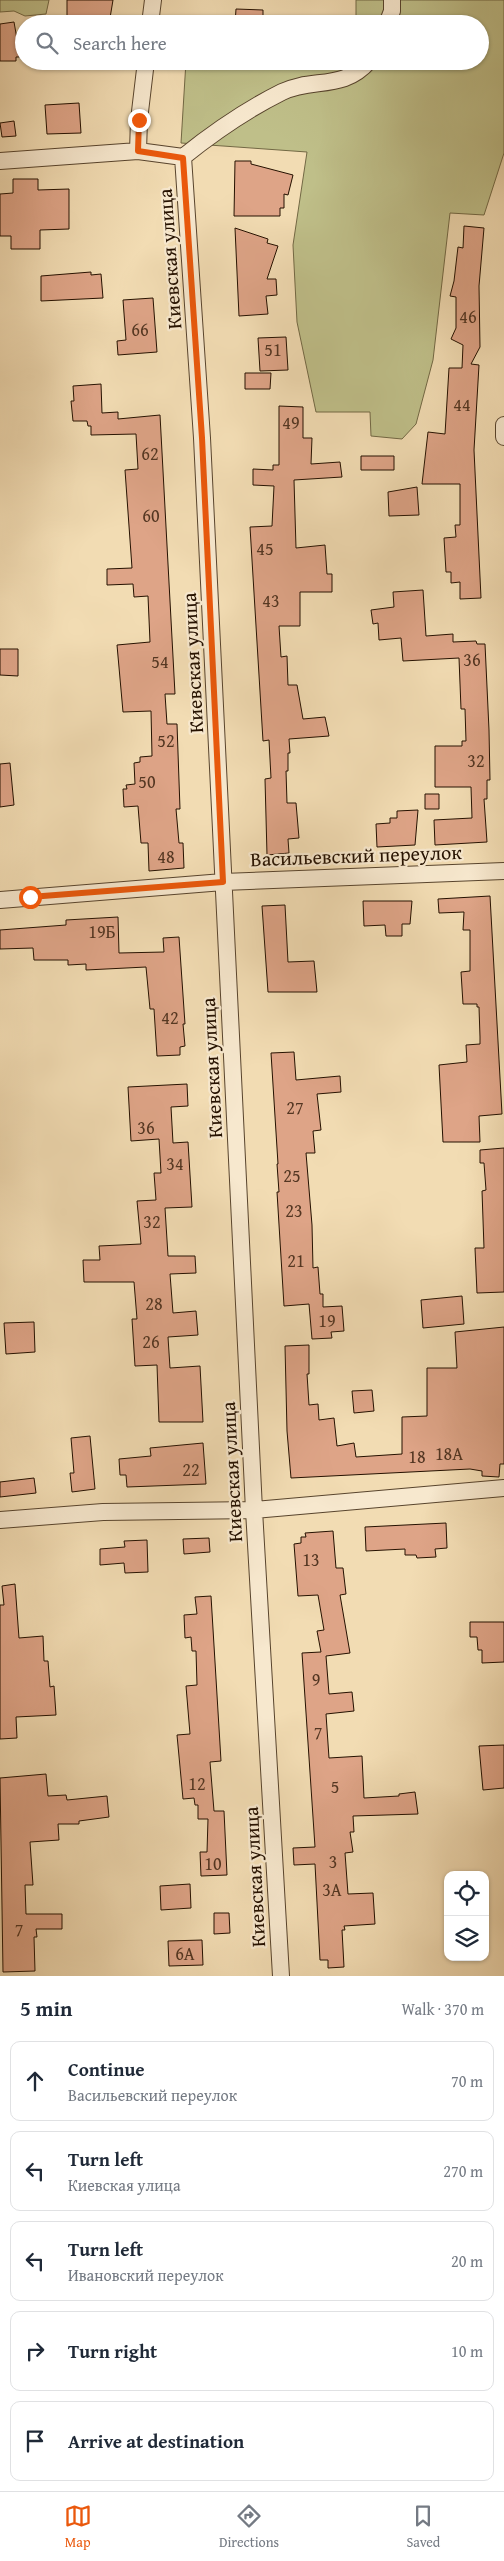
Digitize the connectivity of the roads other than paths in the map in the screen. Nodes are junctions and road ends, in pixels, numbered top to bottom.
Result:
1 (153, 0) edge
2 (392, 0) edge
3 (151, 15) edge
4 (390, 15) edge
5 (145, 70) edge
6 (362, 70) edge
7 (138, 151) junction
8 (183, 158) junction
9 (0, 161) edge
10 (504, 425) edge
11 (504, 437) edge
12 (504, 870) edge
13 (223, 882) junction
14 (0, 900) edge
15 (504, 1488) edge
16 (254, 1510) junction
17 (0, 1520) edge
18 (281, 1976) edge

1 - 3 street
2 - 4 street
5 - 7 street
6 - 8 street
7 - 8 street
7 - 9 street
8 - 13 street, Киевская улица
10 - 11 street
12 - 13 street, Васильевский переулок
13 - 14 street, Васильевский переулок
13 - 16 street, Киевская улица
15 - 16 street
16 - 17 street
16 - 18 street, Киевская улица

